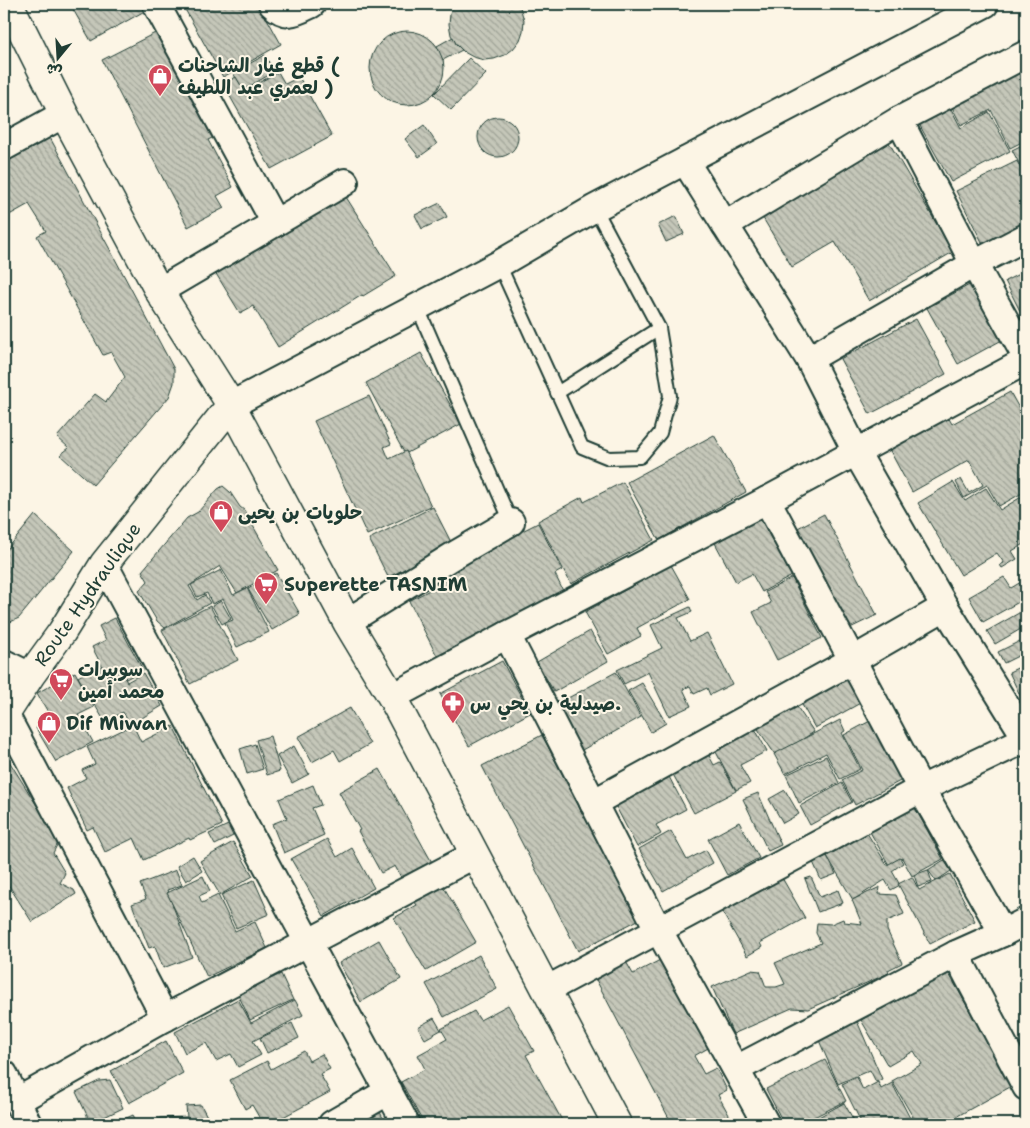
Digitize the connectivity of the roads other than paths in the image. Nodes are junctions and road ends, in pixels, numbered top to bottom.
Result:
1 (156, 4) edge
2 (272, 4) edge
3 (312, 4) edge
4 (985, 4) edge
5 (15, 6) edge
6 (1026, 54) edge
7 (64, 114) junction
8 (899, 120) junction
9 (4, 147) edge
10 (685, 161) junction
11 (345, 182) dead end
12 (596, 208) junction
13 (275, 223) junction
14 (725, 224) junction
15 (1026, 237) edge
16 (499, 264) junction
17 (974, 264) junction
18 (159, 291) junction
19 (417, 306) junction
20 (659, 328) junction
21 (1026, 357) edge
22 (809, 359) junction
23 (1026, 361) edge
24 (557, 393) junction
25 (231, 405) junction
26 (856, 452) junction
27 (767, 500) junction
28 (511, 522) joint
29 (104, 564) junction
30 (945, 607) junction
31 (347, 622) junction
32 (507, 635) junction
33 (853, 660) junction
34 (4, 663) edge
35 (30, 676) junction
36 (392, 698) junction
37 (4, 715) edge
38 (1025, 733) edge
39 (921, 789) junction
40 (594, 803) junction
41 (474, 854) junction
42 (1026, 921) edge
43 (658, 929) junction
44 (1003, 934) junction
45 (309, 943) junction
46 (956, 954) junction
47 (546, 990) junction
48 (165, 1018) junction
49 (736, 1068) junction
50 (4, 1074) edge
51 (1026, 1087) edge
52 (389, 1091) junction
53 (17, 1101) junction
54 (28, 1124) edge
55 (332, 1124) edge
56 (406, 1124) edge
57 (617, 1124) edge
58 (766, 1124) edge

1 - 13 street
2 - 3 street
4 - 10 street
5 - 7 main road
6 - 8 street
7 - 9 street
7 - 18 main road
8 - 14 street
8 - 17 street
10 - 12 street
10 - 14 street
11 - 13 street
12 - 16 street
12 - 20 lane
13 - 18 street
14 - 22 street
15 - 17 street
16 - 19 street
16 - 24 lane
17 - 21 street
17 - 22 street
18 - 25 main road
19 - 25 street
19 - 28 lane
20 - 24 lane
20 - 24 lane
22 - 26 street
23 - 26 street
25 - 29 main road, Route Hydraulique
25 - 31 main road
26 - 27 street
26 - 30 street
27 - 32 street
27 - 33 street
28 - 31 street
29 - 35 main road, Route Hydraulique
29 - 45 street
30 - 33 street
30 - 38 street
31 - 36 main road
32 - 36 street
32 - 40 street
33 - 39 street
33 - 40 street
34 - 35 street
35 - 37 main road, Route Hydraulique
36 - 41 main road
37 - 48 street
38 - 39 street
39 - 43 street
39 - 44 street
40 - 43 street
41 - 45 street
41 - 47 main road
42 - 44 street
43 - 47 street
43 - 49 street
44 - 46 street
45 - 48 street
45 - 52 street
46 - 49 street
46 - 51 street
47 - 57 main road
48 - 53 street
49 - 58 street
50 - 53 street
52 - 55 street
52 - 56 street
53 - 54 street

